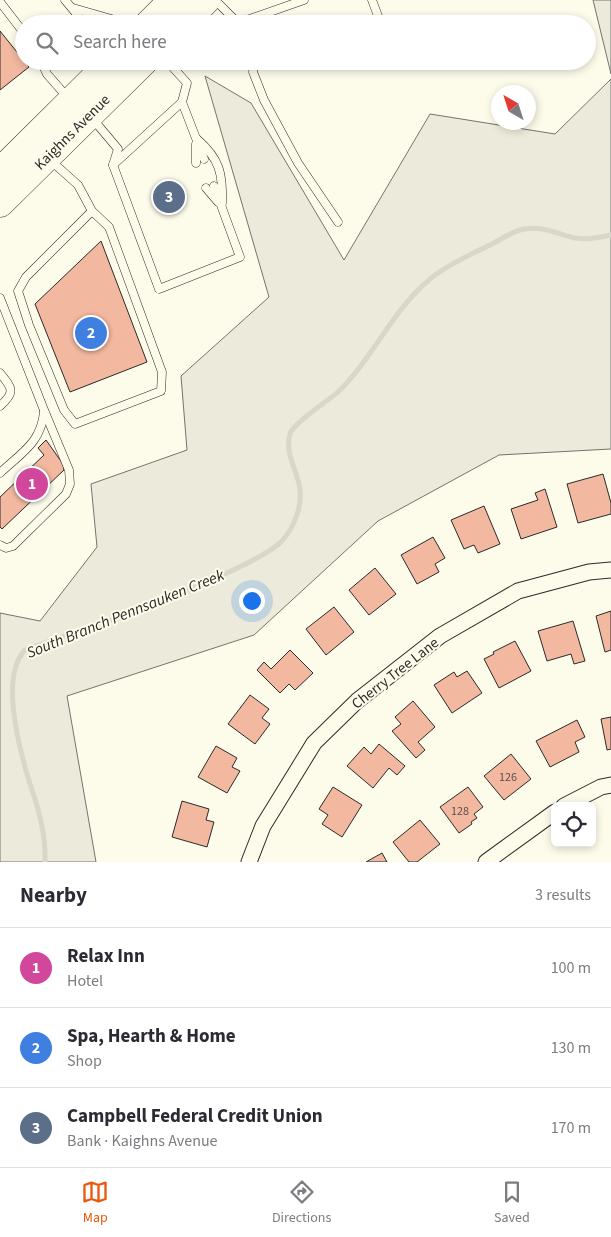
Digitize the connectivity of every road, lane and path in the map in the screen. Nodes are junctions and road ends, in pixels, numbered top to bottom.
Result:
1 (65, 0) edge
2 (174, 0) edge
3 (206, 0) edge
4 (216, 0) edge
5 (304, 0) edge
6 (372, 0) edge
7 (0, 2) edge
8 (73, 8) junction
9 (78, 15) edge
10 (97, 15) edge
11 (159, 15) edge
12 (191, 15) edge
13 (231, 15) edge
14 (262, 15) edge
15 (378, 15) edge
16 (15, 21) edge
17 (45, 70) edge
18 (100, 70) edge
19 (132, 70) edge
20 (175, 70) edge
21 (253, 70) edge
22 (182, 102) junction
23 (80, 108) junction
24 (196, 137) junction
25 (46, 157) junction
26 (200, 161) dead end
27 (113, 166) junction
28 (0, 172) edge
29 (210, 187) dead end
30 (0, 203) edge
31 (222, 208) junction
32 (92, 211) junction
33 (338, 222) dead end
34 (0, 298) edge
35 (0, 373) edge
36 (0, 406) edge
37 (44, 410) junction
38 (0, 473) edge
39 (0, 545) edge
40 (611, 570) edge
41 (611, 785) edge
42 (572, 802) edge
43 (551, 815) edge
44 (249, 862) edge
45 (486, 862) edge

1 - 8 lane
2 - 11 highway
3 - 12 highway
4 - 13 lane
5 - 14 lane
6 - 15 lane
7 - 16 lane
8 - 9 lane
8 - 10 lane
17 - 23 lane
18 - 23 highway, Kaighns Avenue
19 - 23 highway, Kaighns Avenue
20 - 22 lane
21 - 33 lane
22 - 24 lane
22 - 27 lane
23 - 25 highway, Kaighns Avenue
23 - 27 lane
23 - 28 highway, Kaighns Avenue
24 - 26 lane
24 - 31 lane
25 - 30 highway, Kaighns Avenue
25 - 32 lane
27 - 31 lane
29 - 31 lane
32 - 32 lane
34 - 37 lane
35 - 36 lane
37 - 38 lane
37 - 39 lane
40 - 44 street, Cherry Tree Lane
41 - 42 street
43 - 45 street

